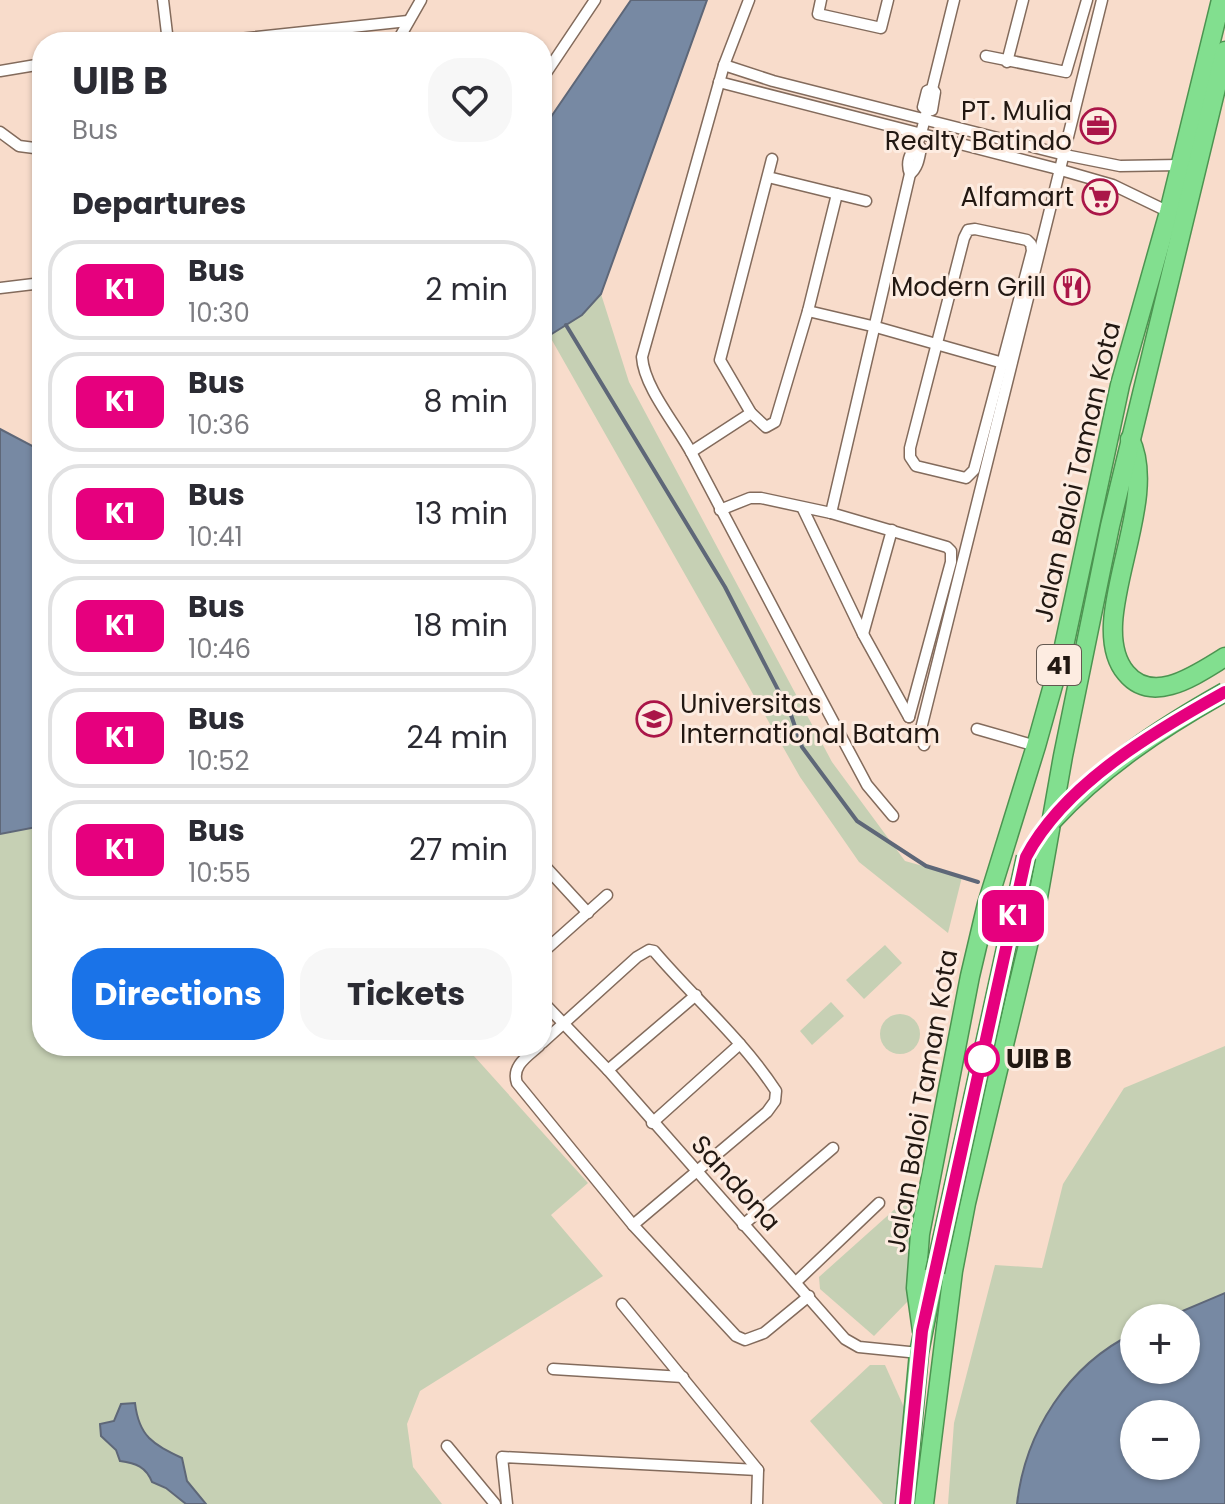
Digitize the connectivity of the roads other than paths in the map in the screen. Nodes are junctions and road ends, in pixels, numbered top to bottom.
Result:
1 (163, 0) edge
2 (421, 0) edge
3 (595, 0) edge
4 (749, 0) edge
5 (821, 0) edge
6 (888, 0) edge
7 (954, 0) edge
8 (1023, 0) edge
9 (1087, 0) edge
10 (1102, 0) edge
11 (1221, 0) edge
12 (408, 21) junction
13 (167, 32) edge
14 (305, 32) edge
15 (402, 32) edge
16 (1225, 51) edge
17 (986, 56) dead end
18 (1007, 62) junction
19 (552, 64) edge
20 (724, 65) junction
21 (32, 66) edge
22 (0, 71) edge
23 (719, 82) junction
24 (826, 94) junction
25 (821, 109) junction
26 (926, 114) junction
27 (0, 132) edge
28 (918, 139) junction
29 (32, 148) edge
30 (1065, 155) junction
31 (772, 159) dead end
32 (1180, 165) junction
33 (1061, 171) junction
34 (768, 177) junction
35 (837, 194) junction
36 (866, 201) dead end
37 (1169, 212) junction
38 (32, 284) edge
39 (0, 288) edge
40 (808, 311) junction
41 (876, 327) junction
42 (938, 344) junction
43 (1003, 363) junction
44 (1120, 385) junction
45 (1142, 390) junction
46 (751, 413) junction
47 (1130, 439) junction
48 (691, 452) junction
49 (803, 509) junction
50 (720, 510) junction
51 (831, 513) junction
52 (892, 530) junction
53 (863, 634) junction
54 (1225, 657) edge
55 (1225, 692) edge
56 (977, 729) dead end
57 (924, 745) dead end
58 (1036, 746) junction
59 (893, 816) dead end
60 (552, 874) edge
61 (607, 895) dead end
62 (987, 904) junction
63 (588, 913) junction
64 (1034, 920) junction
65 (552, 944) edge
66 (696, 995) junction
67 (552, 1012) edge
68 (563, 1024) junction
69 (552, 1034) edge
70 (740, 1044) junction
71 (528, 1056) edge
72 (608, 1070) junction
73 (652, 1123) junction
74 (833, 1148) dead end
75 (697, 1173) junction
76 (879, 1203) dead end
77 (633, 1225) junction
78 (743, 1225) junction
79 (796, 1282) junction
80 (809, 1296) junction
81 (622, 1304) dead end
82 (922, 1331) junction
83 (919, 1353) junction
84 (553, 1369) dead end
85 (683, 1377) junction
86 (447, 1446) dead end
87 (758, 1470) junction
88 (495, 1504) edge
89 (507, 1504) edge
90 (757, 1504) edge
91 (905, 1504) edge
92 (924, 1504) edge

1 - 13 street
2 - 12 street
3 - 19 street
4 - 20 street
5 - 6 street
7 - 26 street
8 - 18 street
9 - 18 street
10 - 30 street
11 - 32 highway, Jalan Baloi Taman Kota / 41
12 - 14 street
12 - 15 street
16 - 45 highway, Jalan Baloi Taman Kota / 41
17 - 18 street
20 - 23 street
20 - 24 street
21 - 22 street
23 - 25 street
23 - 48 street
24 - 25 street
24 - 26 street
25 - 28 street
26 - 28 street
26 - 30 street
27 - 29 street
28 - 33 street
28 - 41 street
30 - 32 street
30 - 33 street
31 - 34 street
32 - 37 highway, Jalan Baloi Taman Kota / 41
33 - 37 street
33 - 57 street
34 - 35 street
34 - 46 street
35 - 36 street
35 - 40 street
37 - 44 highway, Jalan Baloi Taman Kota / 41
38 - 39 street
40 - 41 street
40 - 46 street
41 - 42 street
41 - 51 street
42 - 43 street
42 - 43 street
42 - 43 street
44 - 45 highway
44 - 58 highway, Jalan Baloi Taman Kota / 41
45 - 47 highway, Jalan Baloi Taman Kota / 41
46 - 48 street
47 - 54 highway
47 - 64 highway, Jalan Baloi Taman Kota / 41
48 - 50 street
49 - 50 street
49 - 51 street
49 - 53 street
50 - 59 street
51 - 52 street
52 - 53 street
52 - 53 street
55 - 82 highway, bridge
56 - 58 street
58 - 62 highway, Jalan Baloi Taman Kota / 41
60 - 63 street
61 - 63 street
62 - 64 highway
62 - 82 highway, Jalan Baloi Taman Kota / 41
63 - 65 street
64 - 92 highway, Jalan Baloi Taman Kota
66 - 68 street
66 - 70 street
66 - 72 street
67 - 68 street, Sandona
68 - 69 street
68 - 72 street, Sandona
70 - 73 street
70 - 75 street
71 - 77 street
72 - 73 street, Sandona
73 - 75 street, Sandona
74 - 78 street
75 - 77 street
75 - 78 street, Sandona
76 - 79 street
77 - 80 street
78 - 79 street, Sandona
79 - 80 street, Sandona
80 - 83 street, Sandona
81 - 85 street
82 - 83 highway
83 - 91 highway
84 - 85 street
85 - 87 street
86 - 88 street
87 - 89 street
87 - 90 street

